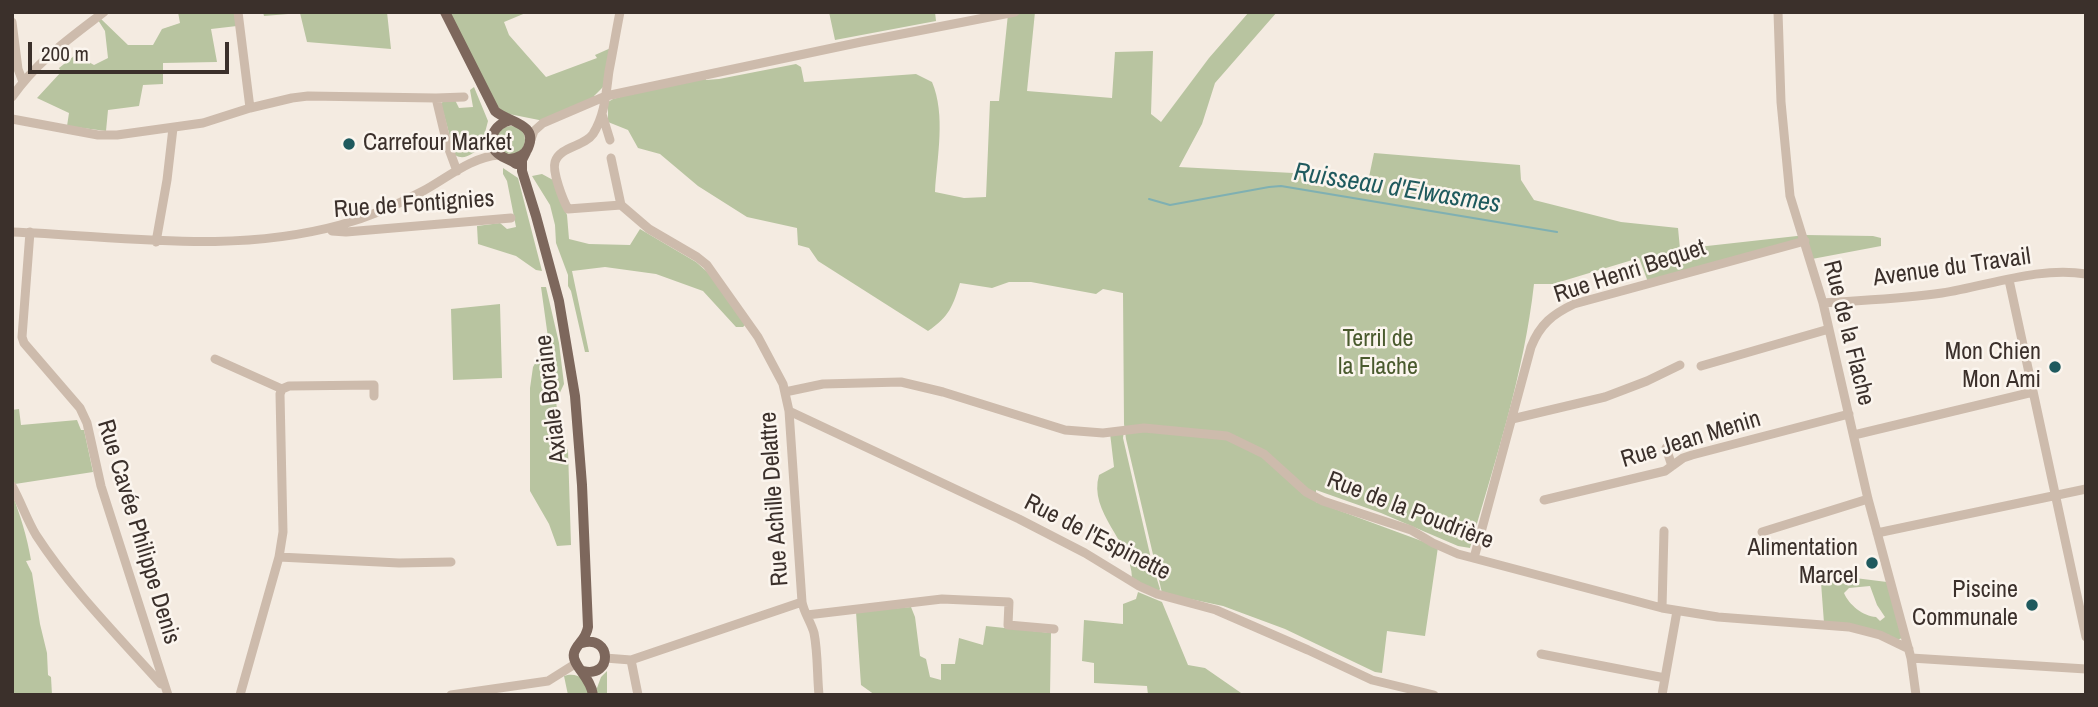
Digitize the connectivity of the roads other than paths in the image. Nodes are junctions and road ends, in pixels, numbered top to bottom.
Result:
1 (104, 12) edge
2 (238, 12) edge
3 (445, 12) edge
4 (620, 12) edge
5 (1014, 12) edge
6 (1778, 12) edge
7 (12, 22) edge
8 (23, 82) junction
9 (606, 96) junction
10 (12, 97) edge
11 (464, 97) dead end
12 (436, 98) junction
13 (491, 105) junction
14 (250, 108) junction
15 (602, 114) junction
16 (12, 119) edge
17 (514, 121) junction
18 (543, 123) junction
19 (173, 128) junction
20 (493, 134) junction
21 (610, 140) dead end
22 (528, 148) junction
23 (499, 155) junction
24 (483, 157) junction
25 (611, 158) dead end
26 (510, 159) junction
27 (457, 171) junction
28 (522, 171) junction
29 (621, 205) junction
30 (512, 218) dead end
31 (319, 230) junction
32 (12, 232) edge
33 (30, 232) junction
34 (156, 242) junction
35 (1805, 242) junction
36 (2086, 274) edge
37 (2009, 280) junction
38 (1823, 303) junction
39 (1829, 329) junction
40 (215, 359) dead end
41 (1680, 365) dead end
42 (1701, 366) dead end
43 (281, 391) junction
44 (785, 392) junction
45 (2033, 392) junction
46 (374, 396) dead end
47 (789, 411) junction
48 (1849, 414) junction
49 (1512, 419) junction
50 (1854, 435) junction
51 (1666, 448) dead end
52 (1672, 466) junction
53 (12, 486) edge
54 (2086, 489) edge
55 (2055, 496) junction
56 (1868, 499) junction
57 (1544, 500) dead end
58 (1664, 531) dead end
59 (1762, 532) dead end
60 (1877, 533) junction
61 (279, 557) junction
62 (1474, 558) junction
63 (451, 562) dead end
64 (802, 602) junction
65 (2082, 602) edge
66 (1661, 608) junction
67 (1677, 611) junction
68 (807, 615) junction
69 (588, 627) junction
70 (1054, 629) dead end
71 (2086, 637) edge
72 (582, 643) junction
73 (598, 643) junction
74 (1910, 653) junction
75 (1541, 654) dead end
76 (605, 658) junction
77 (631, 660) junction
78 (579, 668) junction
79 (2086, 669) edge
80 (597, 671) junction
81 (1665, 678) junction
82 (166, 691) edge
83 (592, 692) edge
84 (240, 695) edge
85 (451, 695) edge
86 (638, 695) edge
87 (819, 695) edge
88 (1434, 695) edge
89 (1662, 695) edge
90 (1916, 695) edge

1 - 8 street
2 - 14 street
3 - 13 main road
4 - 9 street
5 - 9 street
6 - 35 street, Rue de la Flache
7 - 8 street
8 - 10 street
9 - 15 street
9 - 18 street
11 - 12 street
12 - 14 street
12 - 27 street
13 - 17 main road
13 - 20 main road
14 - 19 street
15 - 21 street
15 - 29 street
16 - 19 street
17 - 18 street
17 - 20 main road
17 - 22 main road
18 - 22 street
19 - 34 street
20 - 23 main road
20 - 24 street
22 - 26 main road
22 - 28 main road, Axiale Boraine
23 - 24 street
23 - 26 main road, Axiale Boraine
24 - 27 street
25 - 29 street
26 - 28 main road, Axiale Boraine
27 - 31 street
28 - 69 main road, Axiale Boraine
29 - 44 street, Rue Achille Delattre
30 - 31 street, Rue de Fontignies
31 - 34 street
32 - 33 street
33 - 34 street
33 - 82 street, Rue Cavée Philippe Denis
35 - 38 street, Rue de la Flache
35 - 49 street, Rue Henri Bequet
36 - 37 street, Avenue du Travail
37 - 38 street, Avenue du Travail
37 - 45 street
38 - 39 street, Rue de la Flache
39 - 42 street
39 - 48 street, Rue de la Flache
40 - 43 street
41 - 49 street
43 - 46 street
43 - 61 street
44 - 47 street, Rue Achille Delattre
44 - 62 street, Rue de la Poudrière
45 - 50 street
45 - 55 street
47 - 64 street, Rue Achille Delattre
47 - 88 street, Rue de l'Espinette
48 - 50 street, Rue de la Flache
48 - 52 street, Rue Jean Menin
49 - 62 street, Rue Henri Bequet
50 - 56 street, Rue de la Flache
51 - 52 street
52 - 57 street, Rue Jean Menin
53 - 82 street
54 - 55 street
55 - 60 street
55 - 65 street
56 - 59 street
56 - 60 street, Rue de la Flache
58 - 66 street
60 - 74 street, Rue de la Flache
61 - 63 street
61 - 84 street
62 - 66 street, Rue de la Poudrière
64 - 68 street, Rue Achille Delattre
64 - 77 street
65 - 71 street
66 - 67 street, Rue de la Poudrière
67 - 74 street, Rue de la Poudrière
67 - 81 street
68 - 70 street
68 - 87 street, Rue Achille Delattre
69 - 72 main road
69 - 73 main road
72 - 73 main road
72 - 78 main road
73 - 76 main road
74 - 79 street
74 - 90 street, Rue de la Flache
75 - 81 street
76 - 77 street
76 - 80 main road
77 - 86 street
78 - 80 main road
78 - 83 main road
78 - 85 street
80 - 83 main road
81 - 89 street

